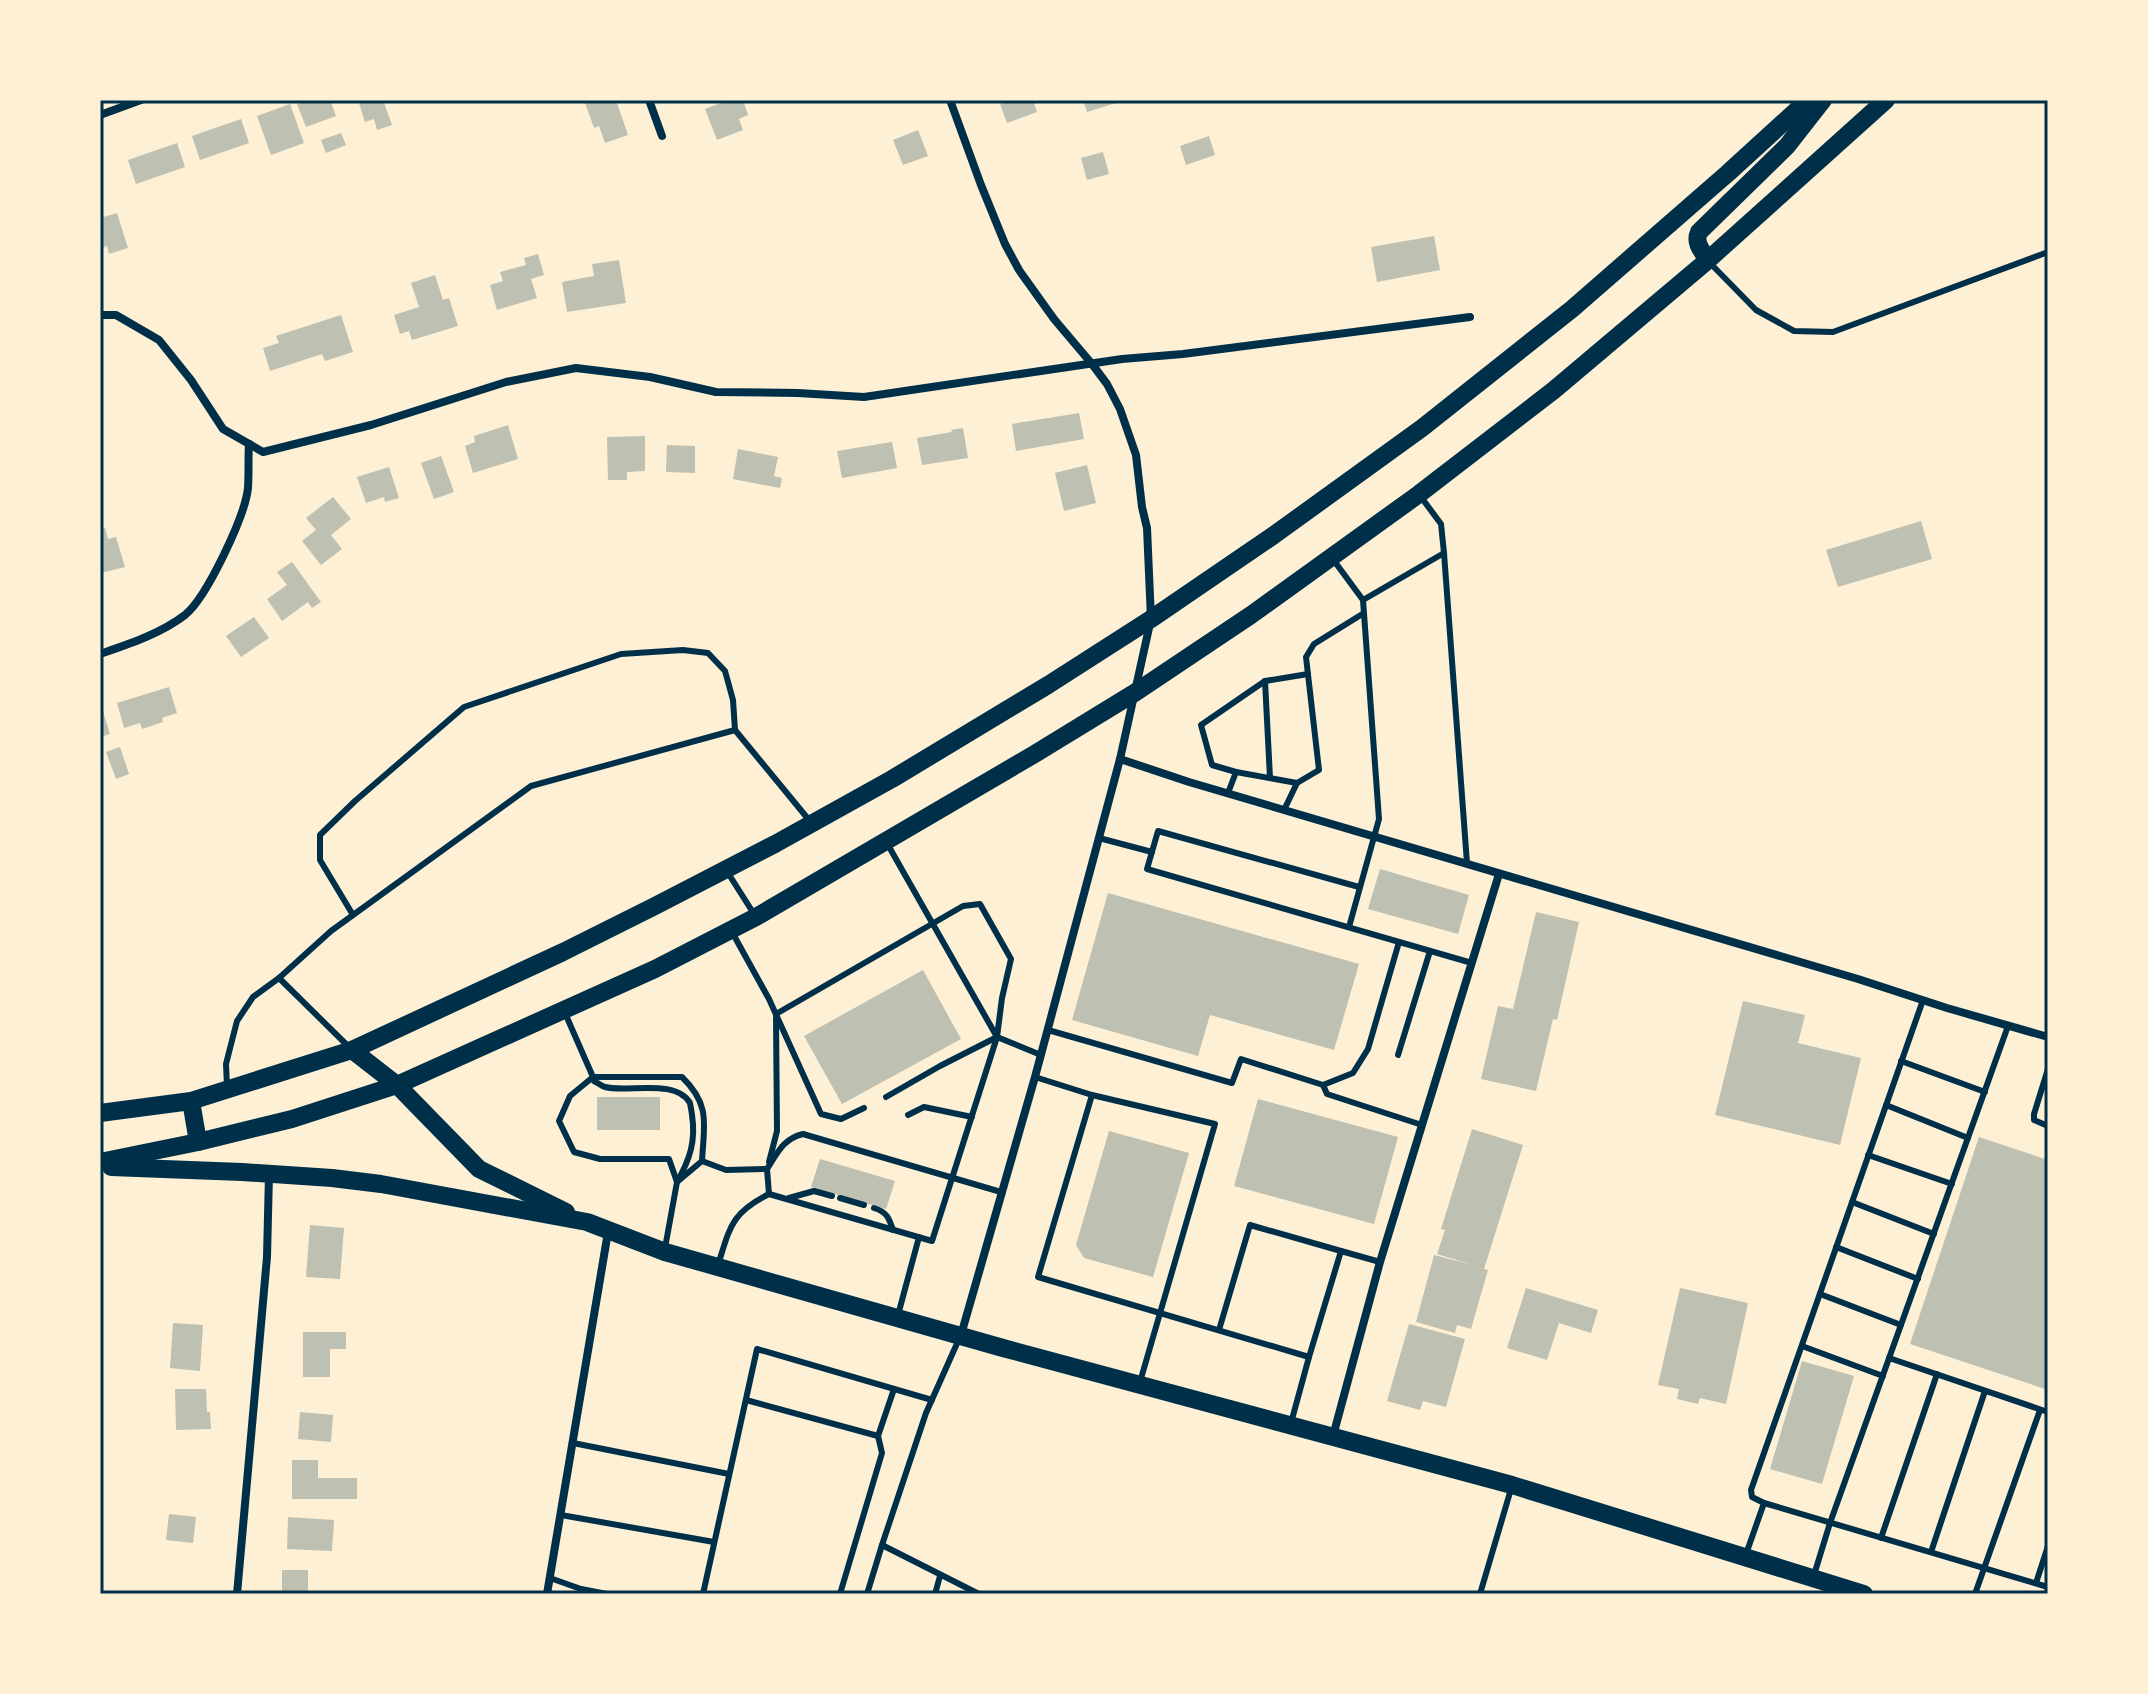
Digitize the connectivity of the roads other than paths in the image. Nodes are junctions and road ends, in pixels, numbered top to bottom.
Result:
1 (141, 100) edge
2 (649, 100) edge
3 (950, 100) edge
4 (1808, 100) edge
5 (1823, 100) edge
6 (1886, 100) edge
7 (100, 115) edge
8 (662, 136) dead end
9 (2048, 252) edge
10 (1708, 260) junction
11 (100, 315) edge
12 (1470, 317) dead end
13 (1092, 364) junction
14 (249, 444) junction
15 (1419, 494) junction
16 (1444, 553) junction
17 (1332, 557) junction
18 (1363, 600) junction
19 (1364, 613) junction
20 (1151, 619) junction
21 (100, 654) edge
22 (1308, 674) junction
23 (1265, 681) junction
24 (1136, 692) junction
25 (735, 730) junction
26 (1120, 759) junction
27 (1236, 772) junction
28 (1270, 778) junction
29 (1297, 783) junction
30 (1228, 793) junction
31 (1284, 810) junction
32 (812, 824) junction
33 (1374, 836) junction
34 (1099, 838) junction
35 (886, 841) junction
36 (1152, 852) junction
37 (1467, 863) junction
38 (726, 870) junction
39 (1499, 874) junction
40 (1359, 887) junction
41 (353, 915) junction
42 (756, 917) junction
43 (932, 924) junction
44 (1349, 927) junction
45 (731, 930) junction
46 (1399, 942) junction
47 (1430, 951) junction
48 (1472, 963) junction
49 (279, 978) junction
50 (1923, 1000) junction
51 (564, 1011) junction
52 (776, 1014) junction
53 (2008, 1026) junction
54 (1048, 1030) junction
55 (997, 1037) junction
56 (2048, 1037) edge
57 (352, 1050) junction
58 (1041, 1055) junction
59 (1398, 1055) dead end
60 (1901, 1061) junction
61 (2048, 1069) edge
62 (593, 1077) junction
63 (1035, 1077) junction
64 (397, 1085) junction
65 (1323, 1085) junction
66 (2045, 1087) edge
67 (227, 1090) junction
68 (1985, 1092) junction
69 (1092, 1095) junction
70 (886, 1097) dead end
71 (191, 1101) junction
72 (1886, 1105) junction
73 (864, 1108) dead end
74 (100, 1113) edge
75 (908, 1115) dead end
76 (972, 1117) junction
77 (1422, 1125) junction
78 (2048, 1126) edge
79 (1968, 1138) junction
80 (198, 1142) junction
81 (1868, 1155) junction
82 (702, 1161) junction
83 (100, 1164) edge
84 (767, 1169) junction
85 (269, 1173) junction
86 (953, 1178) junction
87 (677, 1182) junction
88 (1952, 1184) junction
89 (1001, 1192) junction
90 (769, 1194) junction
91 (785, 1199) junction
92 (1852, 1202) junction
93 (864, 1205) dead end
94 (874, 1208) dead end
95 (587, 1222) junction
96 (893, 1230) junction
97 (608, 1231) junction
98 (1934, 1234) junction
99 (919, 1237) junction
100 (1836, 1247) junction
101 (1341, 1251) junction
102 (665, 1252) junction
103 (1380, 1262) junction
104 (717, 1267) junction
105 (1918, 1279) junction
106 (1820, 1294) junction
107 (1161, 1313) junction
108 (897, 1318) junction
109 (1901, 1325) junction
110 (1219, 1330) junction
111 (960, 1336) junction
112 (1802, 1346) junction
113 (1309, 1357) junction
114 (1889, 1358) junction
115 (1937, 1374) junction
116 (1883, 1376) junction
117 (1139, 1385) junction
118 (894, 1389) junction
119 (1985, 1391) junction
120 (746, 1400) junction
121 (932, 1400) junction
122 (2044, 1411) edge
123 (1291, 1425) junction
124 (878, 1436) junction
125 (1333, 1436) junction
126 (573, 1443) junction
127 (729, 1474) junction
128 (1512, 1485) junction
129 (1764, 1503) junction
130 (561, 1515) junction
131 (1830, 1523) junction
132 (1881, 1538) junction
133 (714, 1542) junction
134 (882, 1545) junction
135 (2048, 1546) edge
136 (1931, 1552) junction
137 (1745, 1558) junction
138 (1984, 1568) junction
139 (940, 1576) junction
140 (550, 1578) junction
141 (2036, 1583) junction
142 (1820, 1585) edge
143 (2048, 1587) edge
144 (581, 1592) edge
145 (237, 1594) edge
146 (547, 1594) edge
147 (607, 1594) edge
148 (703, 1594) edge
149 (840, 1594) edge
150 (867, 1594) edge
151 (935, 1594) edge
152 (979, 1594) edge
153 (1480, 1594) edge
154 (1864, 1594) edge
155 (1975, 1594) edge

1 - 7 street
2 - 8 street
3 - 13 street
4 - 20 main road
5 - 10 main road
6 - 10 main road
9 - 10 lane
10 - 15 main road
11 - 14 street
12 - 13 street
13 - 14 street
13 - 20 street
14 - 21 street
15 - 16 lane
15 - 17 main road
16 - 18 lane
16 - 37 lane
17 - 18 lane
17 - 24 main road
18 - 19 lane
19 - 22 lane
19 - 33 lane
20 - 24 street
20 - 32 main road
22 - 23 lane
22 - 29 lane
23 - 27 lane
23 - 28 lane
24 - 26 street
24 - 35 main road
25 - 32 lane
25 - 41 lane
25 - 41 lane
26 - 30 street
26 - 34 street
27 - 28 lane
27 - 30 lane
28 - 29 lane
29 - 31 lane
30 - 31 street
31 - 33 street
32 - 38 main road
33 - 37 street
33 - 40 lane
34 - 36 lane
34 - 54 street
35 - 42 main road
35 - 43 lane
36 - 40 lane
36 - 44 lane
37 - 39 street
38 - 42 lane
38 - 57 main road
39 - 48 street
39 - 50 street
40 - 44 lane
41 - 49 lane
42 - 45 main road
43 - 52 lane
43 - 55 lane
43 - 55 lane
44 - 46 lane
45 - 51 main road
45 - 52 lane
46 - 47 lane
46 - 65 lane
47 - 48 lane
47 - 59 lane
48 - 77 street
49 - 57 lane
49 - 67 lane
50 - 53 street
50 - 60 lane
51 - 62 lane
51 - 64 main road
52 - 73 lane
52 - 84 lane
53 - 56 street
53 - 68 lane
54 - 58 street
54 - 65 lane
55 - 58 lane
55 - 70 lane
55 - 76 lane
57 - 64 main road
57 - 67 main road
58 - 63 street
60 - 68 lane
60 - 72 lane
61 - 66 lane
62 - 82 lane
62 - 87 lane
62 - 87 lane
63 - 69 lane
63 - 89 street
64 - 80 main road
64 - 95 main road
65 - 77 lane
66 - 78 lane
67 - 71 main road
68 - 79 lane
69 - 107 lane
69 - 107 lane
71 - 74 main road
71 - 80 main road
72 - 79 lane
72 - 81 lane
75 - 76 lane
76 - 86 lane
77 - 103 street
79 - 88 lane
80 - 83 main road
81 - 88 lane
81 - 92 lane
82 - 84 lane
82 - 87 lane
83 - 85 main road
84 - 86 lane
84 - 90 lane
85 - 95 main road
85 - 145 street
86 - 89 lane
86 - 99 lane
87 - 102 lane
88 - 98 lane
89 - 111 street
90 - 91 lane
90 - 104 lane
91 - 93 lane
91 - 96 lane
92 - 98 lane
92 - 100 lane
94 - 96 lane
95 - 97 main road
96 - 99 lane
97 - 102 main road
97 - 126 street
98 - 105 lane
99 - 108 lane
100 - 105 lane
100 - 106 lane
101 - 103 lane
101 - 110 lane
101 - 113 lane
102 - 104 main road
103 - 125 street
104 - 108 main road
105 - 109 lane
106 - 109 lane
106 - 112 lane
107 - 110 lane
107 - 117 lane
108 - 111 main road
109 - 114 lane
110 - 113 lane
111 - 117 main road
111 - 121 lane
112 - 116 lane
112 - 129 lane
113 - 123 lane
114 - 115 lane
114 - 116 lane
115 - 119 lane
115 - 132 lane
116 - 131 lane
117 - 123 main road
118 - 120 lane
118 - 121 lane
118 - 124 lane
119 - 122 lane
119 - 136 lane
120 - 124 lane
120 - 127 lane
121 - 134 lane
122 - 138 lane
123 - 125 main road
124 - 149 lane
125 - 128 main road
126 - 127 lane
126 - 130 street
127 - 133 lane
128 - 137 main road
128 - 153 lane
129 - 131 lane
129 - 137 lane
130 - 133 lane
130 - 140 street
131 - 132 lane
131 - 142 lane
132 - 136 lane
133 - 148 lane
134 - 139 lane
134 - 150 lane
135 - 141 lane
136 - 138 lane
137 - 142 main road
138 - 141 lane
138 - 155 lane
139 - 151 lane
139 - 152 lane
140 - 144 lane
140 - 146 street
141 - 143 lane
142 - 154 main road
144 - 147 lane

